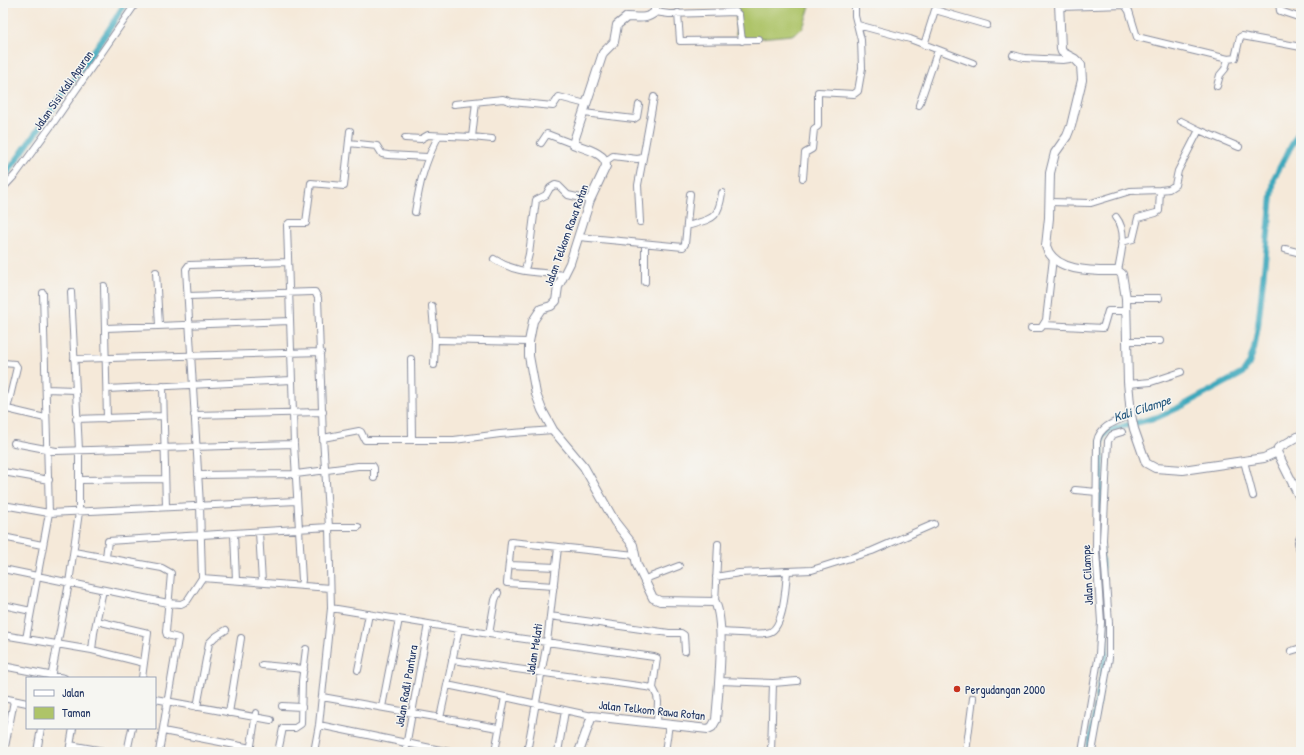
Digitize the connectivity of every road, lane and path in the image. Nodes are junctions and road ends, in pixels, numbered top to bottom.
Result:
1 (136, 3) edge
2 (855, 3) edge
3 (1279, 3) edge
4 (1124, 4) edge
5 (1059, 5) edge
6 (655, 7) edge
7 (678, 13) junction
8 (1301, 18) edge
9 (987, 25) dead end
10 (858, 26) junction
11 (759, 40) dead end
12 (742, 41) junction
13 (924, 45) junction
14 (1301, 47) edge
15 (938, 50) junction
16 (1013, 55) dead end
17 (1072, 57) junction
18 (1228, 60) junction
19 (973, 63) dead end
20 (1217, 86) dead end
21 (654, 97) dead end
22 (476, 102) junction
23 (454, 104) dead end
24 (586, 104) junction
25 (639, 105) dead end
26 (919, 105) dead end
27 (584, 113) junction
28 (1181, 121) dead end
29 (1199, 130) junction
30 (350, 131) dead end
31 (438, 137) junction
32 (472, 137) junction
33 (405, 138) dead end
34 (492, 139) dead end
35 (349, 143) junction
36 (541, 143) dead end
37 (573, 144) junction
38 (1239, 147) dead end
39 (427, 157) junction
40 (642, 158) junction
41 (606, 161) junction
42 (803, 178) dead end
43 (3, 188) edge
44 (1160, 190) junction
45 (722, 193) dead end
46 (690, 194) dead end
47 (590, 200) junction
48 (1049, 202) junction
49 (415, 212) dead end
50 (1116, 217) dead end
51 (640, 222) dead end
52 (687, 226) junction
53 (578, 237) junction
54 (1122, 242) junction
55 (645, 244) junction
56 (1285, 249) dead end
57 (1301, 253) edge
58 (1053, 258) junction
59 (494, 259) dead end
60 (287, 262) junction
61 (526, 266) dead end
62 (1118, 271) junction
63 (156, 272) dead end
64 (564, 275) junction
65 (645, 282) dead end
66 (104, 286) dead end
67 (71, 292) dead end
68 (289, 292) junction
69 (43, 293) dead end
70 (188, 296) junction
71 (1126, 298) junction
72 (1159, 298) dead end
73 (432, 306) dead end
74 (1126, 311) junction
75 (290, 321) junction
76 (159, 324) junction
77 (190, 324) junction
78 (1044, 325) junction
79 (106, 328) junction
80 (1031, 328) dead end
81 (435, 340) junction
82 (1126, 341) junction
83 (1160, 341) dead end
84 (529, 342) junction
85 (321, 352) junction
86 (291, 353) junction
87 (190, 355) junction
88 (107, 358) junction
89 (74, 359) junction
90 (411, 359) dead end
91 (3, 363) edge
92 (434, 365) dead end
93 (1181, 372) dead end
94 (292, 380) junction
95 (1128, 384) junction
96 (192, 385) junction
97 (163, 386) junction
98 (46, 389) junction
99 (107, 389) junction
100 (75, 390) junction
101 (5, 409) edge
102 (323, 412) junction
103 (293, 413) junction
104 (194, 415) junction
105 (162, 416) junction
106 (45, 418) junction
107 (76, 419) junction
108 (107, 419) junction
109 (1132, 420) junction
110 (553, 430) junction
111 (1122, 432) dead end
112 (1301, 435) edge
113 (323, 438) junction
114 (412, 439) junction
115 (14, 443) dead end
116 (294, 444) junction
117 (197, 445) junction
118 (164, 448) junction
119 (47, 450) junction
120 (79, 450) junction
121 (1277, 452) junction
122 (1244, 461) junction
123 (3, 472) edge
124 (327, 472) junction
125 (296, 474) junction
126 (198, 475) junction
127 (374, 478) dead end
128 (164, 479) junction
129 (48, 480) junction
130 (79, 480) junction
131 (1075, 490) dead end
132 (1097, 492) junction
133 (1253, 496) dead end
134 (1301, 500) edge
135 (297, 501) junction
136 (3, 505) edge
137 (200, 505) junction
138 (166, 507) junction
139 (80, 512) junction
140 (49, 513) junction
141 (934, 524) dead end
142 (330, 527) junction
143 (358, 527) dead end
144 (299, 529) junction
145 (259, 532) junction
146 (234, 534) junction
147 (201, 536) junction
148 (3, 537) edge
149 (1301, 538) edge
150 (718, 544) dead end
151 (42, 545) junction
152 (558, 548) junction
153 (1099, 551) junction
154 (74, 552) junction
155 (1301, 552) edge
156 (636, 555) junction
157 (106, 557) junction
158 (510, 565) junction
159 (678, 566) dead end
160 (556, 567) junction
161 (3, 569) edge
162 (787, 571) junction
163 (37, 576) junction
164 (716, 577) junction
165 (202, 578) junction
166 (645, 579) junction
167 (1102, 579) junction
168 (236, 580) junction
169 (262, 582) junction
170 (69, 583) junction
171 (301, 585) junction
172 (554, 586) junction
173 (330, 588) junction
174 (103, 590) junction
175 (498, 593) dead end
176 (715, 602) junction
177 (168, 603) junction
178 (3, 605) edge
179 (331, 608) junction
180 (31, 611) junction
181 (369, 614) junction
182 (550, 616) junction
183 (399, 619) junction
184 (97, 621) junction
185 (428, 624) junction
186 (459, 629) junction
187 (226, 630) dead end
188 (720, 632) junction
189 (489, 634) junction
190 (3, 635) edge
191 (241, 638) dead end
192 (26, 639) junction
193 (547, 642) junction
194 (56, 645) junction
195 (1301, 648) edge
196 (306, 649) dead end
197 (92, 650) junction
198 (685, 651) dead end
199 (1291, 652) dead end
200 (452, 660) junction
201 (144, 663) junction
202 (262, 665) dead end
203 (3, 666) edge
204 (304, 669) junction
205 (358, 670) dead end
206 (541, 673) junction
207 (51, 677) edge
208 (142, 677) edge
209 (719, 681) junction
210 (797, 681) dead end
211 (773, 683) junction
212 (448, 685) junction
213 (653, 688) junction
214 (322, 697) junction
215 (505, 697) junction
216 (3, 698) edge
217 (973, 698) dead end
218 (156, 699) edge
219 (14, 701) junction
220 (169, 702) junction
221 (26, 703) edge
222 (536, 704) junction
223 (282, 706) dead end
224 (197, 707) junction
225 (302, 707) junction
226 (382, 707) junction
227 (565, 711) junction
228 (412, 712) junction
229 (229, 713) junction
230 (256, 715) junction
231 (592, 716) junction
232 (440, 718) junction
233 (271, 720) dead end
234 (657, 722) junction
235 (669, 724) junction
236 (319, 725) junction
237 (498, 728) junction
238 (41, 729) edge
239 (73, 729) edge
240 (132, 729) edge
241 (163, 731) junction
242 (6, 732) edge
243 (407, 744) junction
244 (70, 745) junction
245 (250, 750) edge
246 (4, 752) edge
247 (37, 752) edge
248 (69, 752) edge
249 (109, 752) edge
250 (127, 752) edge
251 (159, 752) edge
252 (278, 752) edge
253 (314, 752) edge
254 (405, 752) edge
255 (450, 752) edge
256 (495, 752) edge
257 (527, 752) edge
258 (558, 752) edge
259 (579, 752) edge
260 (665, 752) edge
261 (771, 752) edge
262 (966, 752) edge
263 (1082, 752) edge
264 (1092, 752) edge

1 - 43 street, Jalan Sisi Kali Apuran
2 - 10 street
3 - 8 street
4 - 5 street
4 - 18 street
5 - 17 street
6 - 7 street
6 - 24 street
7 - 12 street
7 - 12 street
9 - 13 street
10 - 13 street
10 - 42 street
11 - 12 street
13 - 15 street
14 - 18 street
15 - 19 street
15 - 26 street
16 - 17 street
17 - 48 street
18 - 20 street
21 - 40 street
22 - 23 street
22 - 24 street
22 - 32 street
24 - 27 street
25 - 27 street
27 - 37 street
28 - 29 street
29 - 38 street
29 - 44 street
30 - 35 street
31 - 32 street
31 - 33 street
31 - 39 street
32 - 34 street
35 - 39 street
35 - 60 street
36 - 37 street
37 - 41 street
39 - 49 street
40 - 41 street
40 - 51 street
41 - 47 street, Jalan Telkom Rawa Rotan
44 - 48 street
44 - 54 street
45 - 52 street
46 - 52 street
47 - 53 street, Jalan Telkom Rawa Rotan
47 - 61 street
48 - 58 street
50 - 54 street
52 - 55 street
53 - 55 street
53 - 64 street, Jalan Telkom Rawa Rotan
54 - 62 street
55 - 65 street
56 - 57 street
58 - 62 street
58 - 78 street
59 - 64 street
60 - 68 street
60 - 70 street
62 - 71 street
63 - 76 street
64 - 84 street, Jalan Telkom Rawa Rotan
66 - 79 street
67 - 89 street
68 - 70 street
68 - 75 street
68 - 85 street
69 - 98 street
70 - 77 street
71 - 72 street
71 - 74 street
73 - 81 street
74 - 78 street
74 - 82 street
75 - 77 street
75 - 86 street
76 - 77 street
76 - 79 street
77 - 87 street
78 - 80 street
79 - 88 street
81 - 84 street
81 - 92 street
82 - 83 street
82 - 95 street
84 - 110 street, Jalan Telkom Rawa Rotan
85 - 86 street
85 - 102 street
86 - 87 street
86 - 94 street
87 - 88 street
87 - 96 street
88 - 89 street
88 - 99 street
89 - 100 street
90 - 114 street
91 - 101 street
93 - 95 street
94 - 96 street
94 - 103 street
95 - 109 street
96 - 97 street
96 - 104 street
97 - 99 street
97 - 105 street
98 - 100 street
98 - 106 street
99 - 108 street
100 - 107 street
101 - 106 street
102 - 103 street
102 - 113 street
103 - 104 street
103 - 116 street
104 - 117 street
105 - 108 street
105 - 118 street
106 - 119 street
107 - 108 street
107 - 120 street
109 - 122 street
109 - 132 street, Jalan Cilampe
110 - 114 street
110 - 156 street, Jalan Telkom Rawa Rotan
111 - 153 street
112 - 121 street
113 - 114 street
113 - 124 street
115 - 119 street
116 - 117 street
116 - 125 street
117 - 118 street
117 - 126 street
118 - 120 street
118 - 128 street
119 - 120 street
119 - 129 street
120 - 130 street
121 - 122 street
121 - 134 street
122 - 133 street
123 - 129 street
124 - 125 street
124 - 127 street
124 - 142 street
125 - 126 street
125 - 135 street
126 - 137 street
128 - 130 street
128 - 138 street
129 - 140 street
130 - 139 street
131 - 132 street
132 - 153 street, Jalan Cilampe
135 - 137 street
135 - 144 street
136 - 140 street
137 - 138 street
137 - 147 street
138 - 139 street
139 - 140 street
139 - 154 street
140 - 151 street
141 - 162 street
142 - 143 street
142 - 144 street
142 - 173 street
144 - 145 street
144 - 171 street
145 - 146 street
145 - 169 street
146 - 147 street
146 - 168 street
147 - 157 street
147 - 165 street
148 - 151 street
149 - 155 street
150 - 164 street
151 - 163 street
152 - 156 street
152 - 158 street
152 - 160 street, Jalan Melati
153 - 167 street, Jalan Cilampe
154 - 157 street
154 - 170 street
156 - 166 street, Jalan Telkom Rawa Rotan
157 - 177 street
158 - 160 street
158 - 172 street
159 - 166 street
160 - 172 street, Jalan Melati
161 - 163 street
162 - 164 street
162 - 188 street
163 - 170 street
163 - 180 street
164 - 176 street
165 - 168 street
165 - 177 street
166 - 176 street, Jalan Telkom Rawa Rotan
167 - 263 street, Jalan Cilampe
167 - 264 street
168 - 169 street
169 - 171 street
170 - 174 street
170 - 194 street
171 - 173 street
172 - 182 street, Jalan Melati
173 - 179 street
174 - 177 street
174 - 184 street
175 - 189 street
176 - 188 street, Jalan Telkom Rawa Rotan
177 - 220 street
178 - 180 street
179 - 181 street
179 - 214 street
180 - 192 street
181 - 183 street
181 - 205 street
182 - 193 street, Jalan Melati
182 - 198 street
183 - 185 street
183 - 226 street
184 - 197 street
184 - 201 street
185 - 186 street
185 - 228 street, Jalan Radli Pantura
186 - 189 street
186 - 200 street
187 - 224 street
188 - 209 street, Jalan Telkom Rawa Rotan
189 - 193 street
190 - 192 street
191 - 229 street
192 - 194 street
193 - 206 street, Jalan Melati
193 - 213 street
194 - 197 street
194 - 207 street
195 - 199 street
196 - 204 street
197 - 201 street
200 - 206 street
200 - 212 street
201 - 208 street
202 - 204 street
203 - 207 street
204 - 225 street
206 - 213 street
206 - 222 street, Jalan Melati
209 - 211 street
209 - 235 street, Jalan Telkom Rawa Rotan
210 - 211 street
211 - 261 street
212 - 215 street
212 - 232 street
213 - 234 street
214 - 226 street
214 - 236 street
215 - 222 street
215 - 237 street
216 - 219 street
217 - 262 street
218 - 220 street
219 - 221 street
219 - 242 street
220 - 224 street
220 - 241 street
222 - 227 street
222 - 257 street, Jalan Melati
223 - 225 street
224 - 229 street
225 - 252 street
226 - 228 street
227 - 231 street
227 - 258 street
228 - 232 street
228 - 243 street, Jalan Radli Pantura
229 - 230 street
230 - 233 street
230 - 245 street
231 - 234 street, Jalan Telkom Rawa Rotan
231 - 259 street, Jalan Telkom Rawa Rotan
232 - 237 street
234 - 235 street, Jalan Telkom Rawa Rotan
235 - 260 street
236 - 243 street
236 - 253 street
237 - 256 street
238 - 247 street
239 - 244 street
240 - 250 street
241 - 245 street
241 - 251 street
242 - 246 street
243 - 254 street, Jalan Radli Pantura
243 - 255 street
244 - 248 street
244 - 249 street

